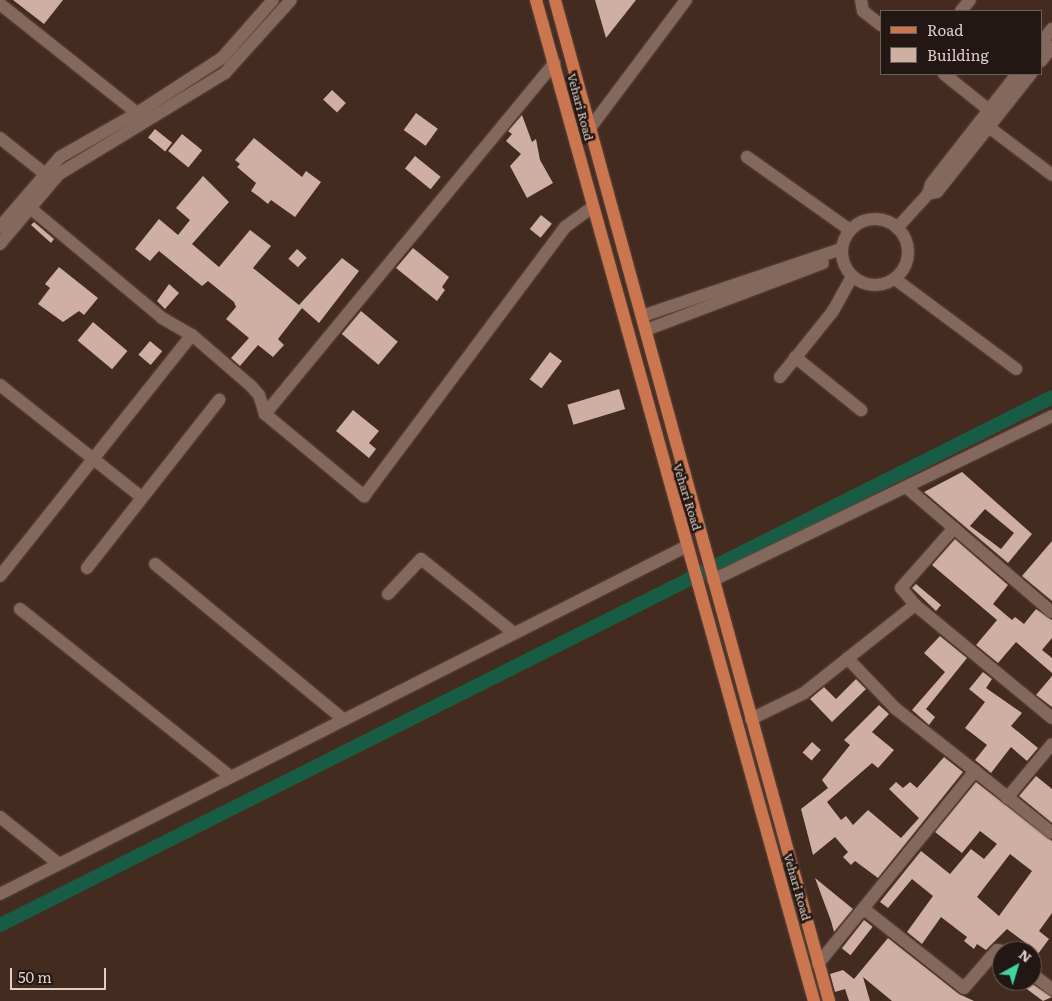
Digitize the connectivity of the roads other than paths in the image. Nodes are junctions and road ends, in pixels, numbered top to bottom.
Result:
1 (273, 0) edge
2 (291, 0) edge
3 (536, 0) edge
4 (555, 0) edge
5 (686, 0) edge
6 (861, 0) edge
7 (970, 0) edge
8 (0, 4) edge
9 (962, 10) edge
10 (880, 24) edge
11 (1052, 29) edge
12 (1042, 42) edge
13 (1052, 47) edge
14 (1042, 60) edge
15 (554, 63) junction
16 (945, 75) edge
17 (1016, 75) edge
18 (1030, 75) edge
19 (989, 110) junction
20 (137, 113) junction
21 (984, 124) junction
22 (590, 128) junction
23 (0, 138) edge
24 (747, 157) dead end
25 (1052, 175) edge
26 (48, 176) junction
27 (29, 207) junction
28 (594, 207) junction
29 (0, 227) edge
30 (897, 228) junction
31 (850, 230) junction
32 (0, 244) edge
33 (842, 253) junction
34 (852, 277) junction
35 (895, 279) junction
36 (642, 316) junction
37 (646, 330) junction
38 (192, 335) junction
39 (796, 357) junction
40 (1016, 369) dead end
41 (780, 376) dead end
42 (0, 385) edge
43 (219, 400) dead end
44 (861, 410) dead end
45 (265, 414) junction
46 (1052, 416) edge
47 (93, 458) junction
48 (906, 487) junction
49 (140, 496) junction
50 (954, 528) junction
51 (688, 547) junction
52 (155, 564) dead end
53 (87, 568) dead end
54 (0, 576) edge
55 (713, 580) junction
56 (388, 594) dead end
57 (915, 605) junction
58 (20, 609) dead end
59 (1052, 612) edge
60 (514, 633) junction
61 (847, 658) junction
62 (1052, 718) edge
63 (751, 719) junction
64 (344, 720) junction
65 (1052, 744) edge
66 (975, 771) junction
67 (231, 777) junction
68 (1007, 798) junction
69 (0, 817) edge
70 (1052, 834) edge
71 (60, 864) junction
72 (0, 894) edge
73 (864, 909) junction
74 (992, 956) edge
75 (818, 964) junction
76 (814, 1001) edge
77 (829, 1001) edge

1 - 20 street
2 - 26 street
3 - 15 main road, Vehari Road
4 - 22 main road, Vehari Road
5 - 22 street
6 - 10 street
7 - 9 street
8 - 20 street
11 - 12 street
13 - 14 street
15 - 28 main road, Vehari Road
15 - 45 street
16 - 19 street
17 - 19 street
18 - 21 street
19 - 21 street
20 - 26 street
21 - 25 street
21 - 30 street
22 - 36 main road, Vehari Road
23 - 26 street
24 - 31 street
26 - 27 street
26 - 29 street
27 - 32 street
27 - 38 street
28 - 45 street
28 - 51 main road, Vehari Road
30 - 31 street
30 - 35 street
31 - 33 street
33 - 34 street
33 - 36 street
33 - 37 street
34 - 35 street
34 - 39 street
35 - 40 street
36 - 37 main road, Vehari Road
37 - 55 main road, Vehari Road
38 - 45 street
38 - 47 street
39 - 41 street
39 - 44 street
42 - 47 street
43 - 49 street
46 - 48 street
47 - 49 street
47 - 54 street
48 - 50 street
48 - 55 street
49 - 53 street
50 - 57 street
50 - 59 street
51 - 60 street
51 - 76 main road, Vehari Road
52 - 64 street
55 - 63 main road, Vehari Road
56 - 60 street
57 - 61 street
57 - 62 street
58 - 67 street
60 - 64 street
61 - 63 street
61 - 66 street
63 - 75 main road, Vehari Road
64 - 67 street
65 - 68 street
66 - 68 street
66 - 73 street
67 - 71 street
68 - 70 street
69 - 71 street
71 - 72 street
73 - 74 street
73 - 75 street
75 - 77 main road, Vehari Road

